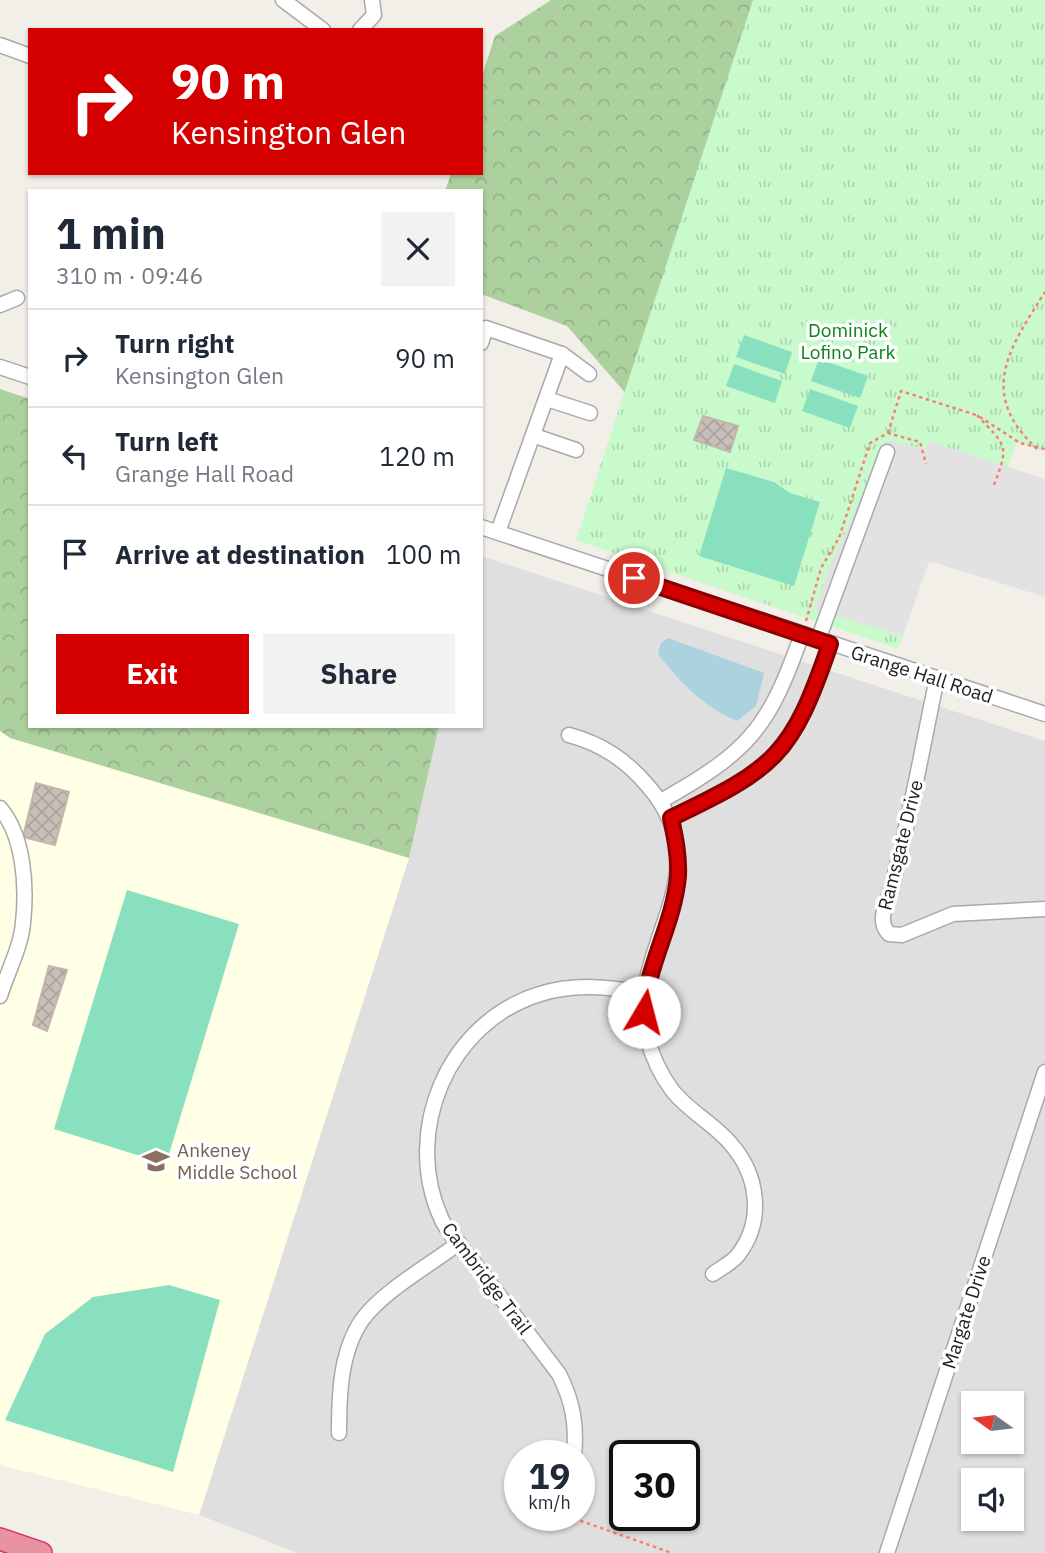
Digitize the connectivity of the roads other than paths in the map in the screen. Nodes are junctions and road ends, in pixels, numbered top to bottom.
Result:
1 (283, 0) edge
2 (372, 0) edge
3 (320, 28) edge
4 (362, 28) edge
5 (0, 46) edge
6 (28, 55) edge
7 (17, 298) dead end
8 (0, 305) edge
9 (484, 327) edge
10 (562, 354) junction
11 (0, 367) edge
12 (589, 374) dead end
13 (28, 376) edge
14 (547, 399) junction
15 (590, 413) dead end
16 (535, 436) junction
17 (576, 450) dead end
18 (887, 452) dead end
19 (483, 528) edge
20 (498, 532) junction
21 (802, 634) junction
22 (824, 642) junction
23 (937, 678) junction
24 (1045, 715) edge
25 (569, 735) dead end
26 (661, 801) junction
27 (0, 808) edge
28 (671, 818) junction
29 (1045, 909) edge
30 (645, 993) junction
31 (0, 996) edge
32 (1045, 1072) edge
33 (459, 1244) junction
34 (713, 1274) dead end
35 (339, 1433) dead end
36 (575, 1440) edge
37 (0, 1539) edge
38 (41, 1553) edge
39 (887, 1553) edge

1 - 3 street
2 - 4 street
5 - 6 street
7 - 8 street
9 - 10 street
10 - 12 street
10 - 14 street
11 - 13 street
14 - 15 street
14 - 16 street
16 - 17 street
16 - 20 street
18 - 22 street
19 - 20 street, Grange Hall Road
20 - 21 street, Grange Hall Road
21 - 22 street, Grange Hall Road
21 - 26 street
22 - 23 street, Grange Hall Road
22 - 28 street
23 - 24 street, Grange Hall Road
23 - 29 street, Ramsgate Drive
25 - 26 street
26 - 28 street
27 - 31 street
28 - 30 street
30 - 33 street, Cambridge Trail
30 - 34 street
32 - 39 street, Margate Drive
33 - 35 street
33 - 36 street, Cambridge Trail
37 - 38 highway

